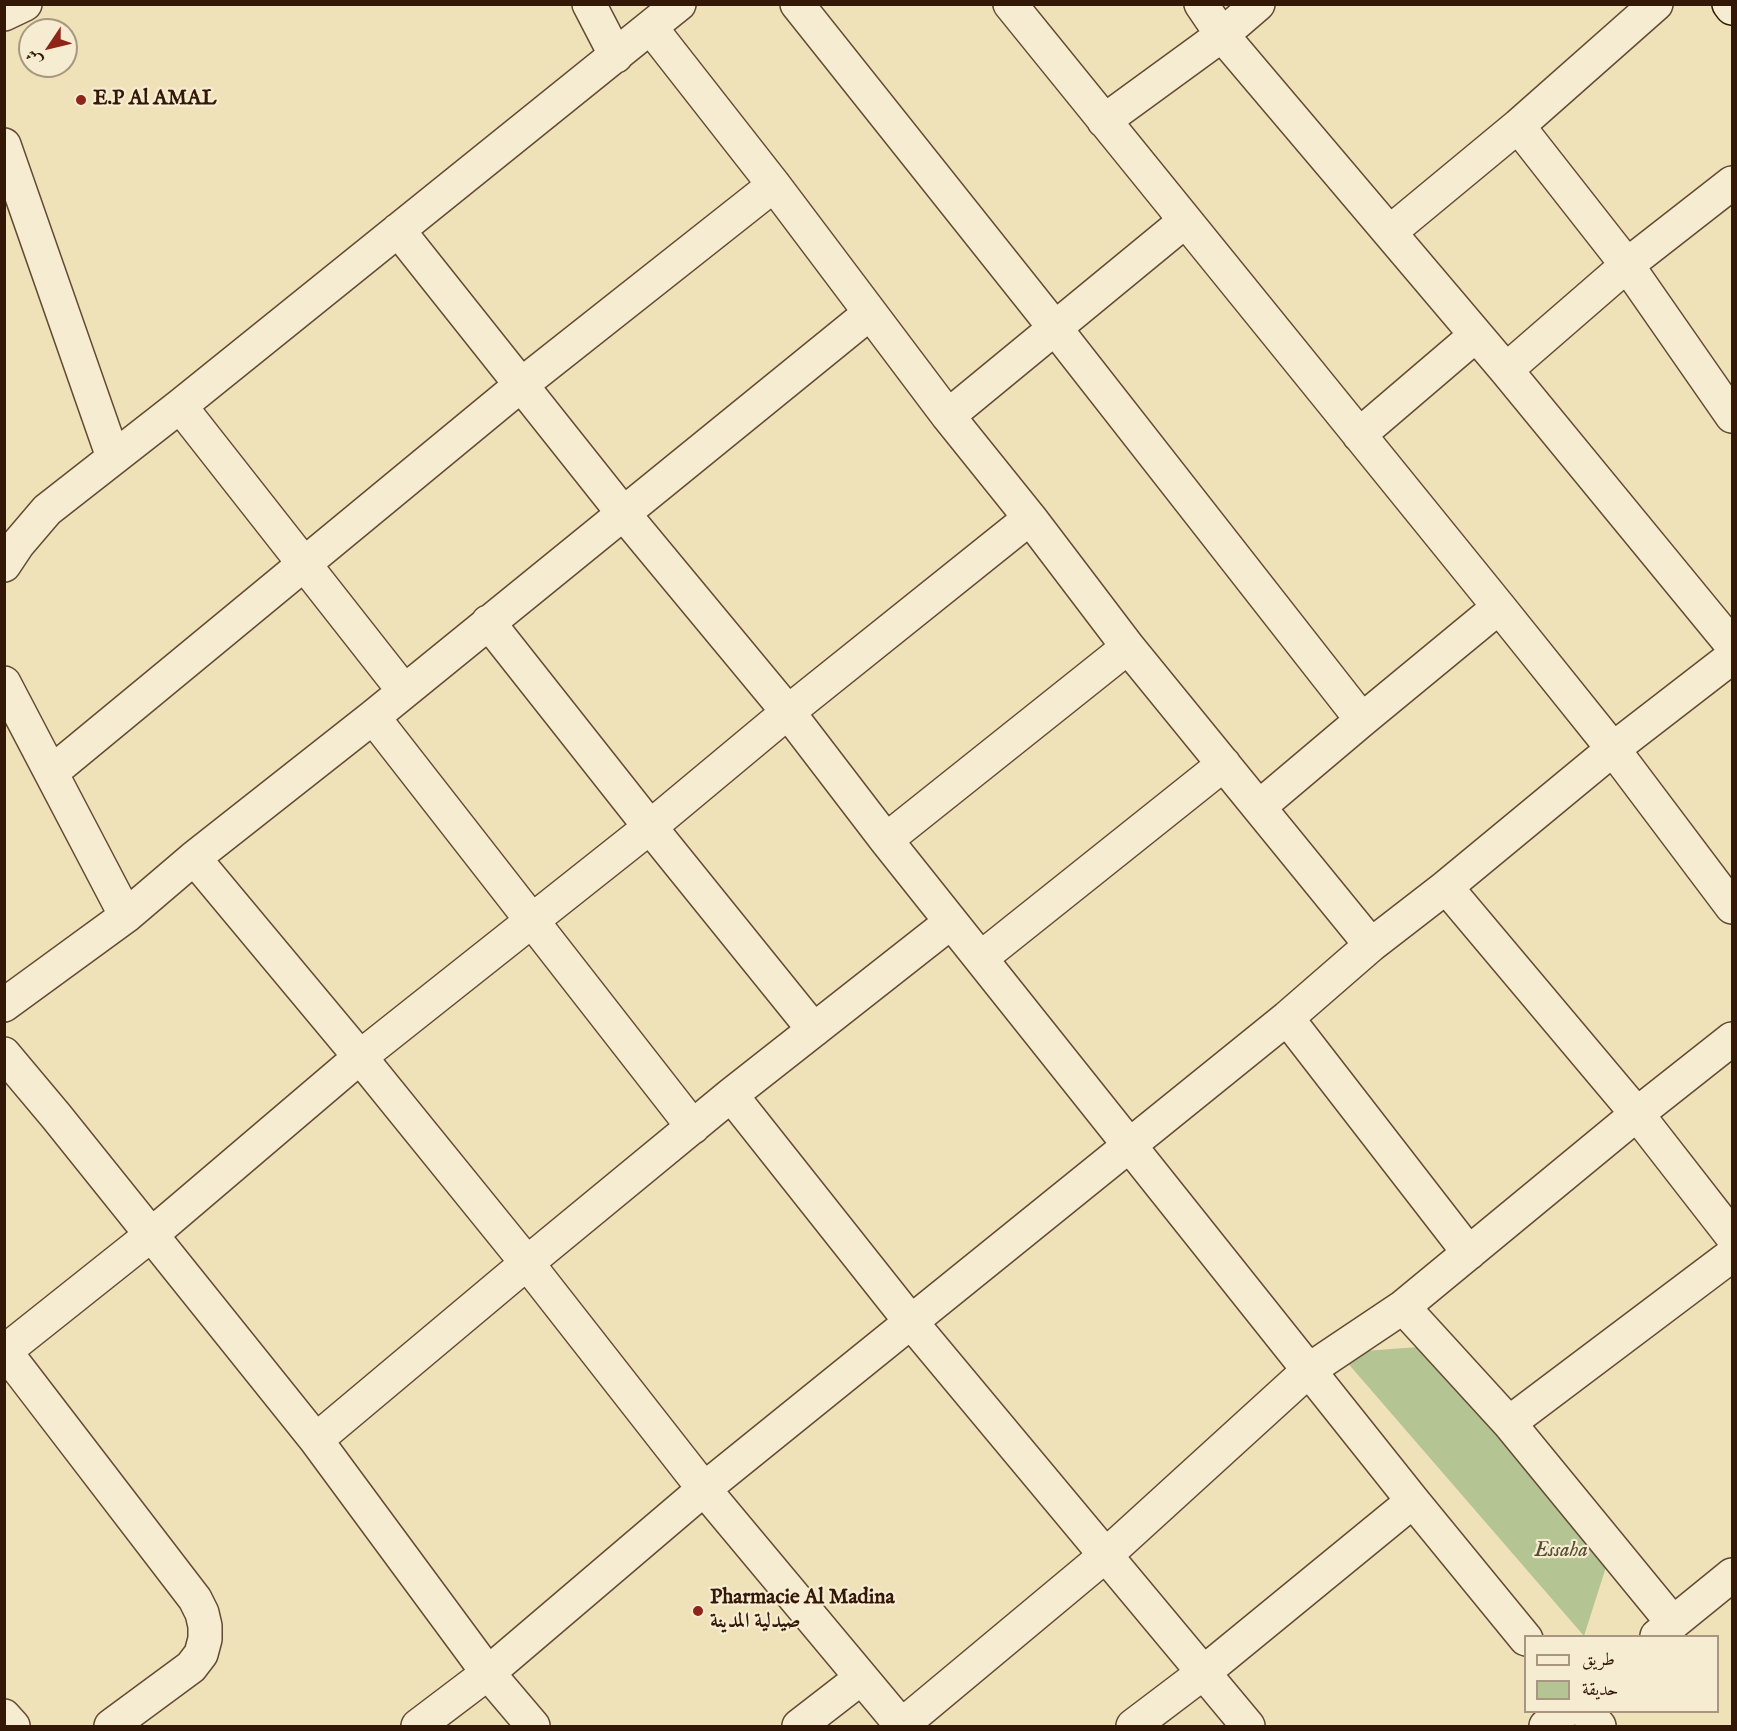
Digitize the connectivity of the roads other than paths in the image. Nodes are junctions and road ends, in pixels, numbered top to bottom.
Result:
1 (25, 4) edge
2 (589, 4) edge
3 (679, 4) edge
4 (797, 4) edge
5 (1010, 4) edge
6 (1201, 4) edge
7 (1258, 4) edge
8 (1656, 4) edge
9 (1729, 4) edge
10 (1732, 8) edge
11 (4, 14) edge
12 (651, 28) junction
13 (1222, 34) junction
14 (616, 56) junction
15 (1104, 121) junction
16 (1518, 126) junction
17 (4, 145) edge
18 (1732, 183) edge
19 (774, 185) junction
20 (1185, 221) junction
21 (398, 230) junction
22 (1390, 232) junction
23 (1627, 265) junction
24 (870, 313) junction
25 (1055, 328) junction
26 (1476, 335) junction
27 (1506, 370) junction
28 (521, 385) junction
29 (180, 406) junction
30 (948, 416) junction
31 (1732, 416) edge
32 (1359, 435) junction
33 (113, 457) junction
34 (623, 513) junction
35 (1030, 518) junction
36 (304, 564) junction
37 (4, 565) edge
38 (1499, 608) junction
39 (488, 622) junction
40 (1732, 645) edge
41 (1128, 646) junction
42 (1732, 657) edge
43 (5, 684) edge
44 (404, 691) junction
45 (788, 712) junction
46 (373, 717) junction
47 (1362, 720) junction
48 (1613, 749) junction
49 (1224, 765) junction
50 (52, 772) junction
51 (1259, 807) junction
52 (650, 827) junction
53 (886, 840) junction
54 (194, 858) junction
55 (1446, 887) junction
56 (1732, 907) edge
57 (126, 915) junction
58 (531, 921) junction
59 (951, 922) junction
60 (1371, 945) junction
61 (981, 958) junction
62 (4, 1005) edge
63 (1287, 1018) junction
64 (814, 1030) junction
65 (1732, 1039) edge
66 (4, 1054) edge
67 (360, 1057) junction
68 (731, 1095) junction
69 (1637, 1114) junction
70 (693, 1126) junction
71 (1130, 1144) junction
72 (151, 1234) junction
73 (1732, 1236) edge
74 (1468, 1253) junction
75 (1732, 1255) edge
76 (527, 1263) junction
77 (1403, 1306) junction
78 (911, 1322) junction
79 (5, 1351) edge
80 (1309, 1370) junction
81 (1509, 1423) junction
82 (316, 1440) junction
83 (704, 1489) junction
84 (1413, 1501) junction
85 (1106, 1556) junction
86 (1732, 1576) edge
87 (1665, 1630) edge
88 (1524, 1637) edge
89 (488, 1672) junction
90 (1203, 1673) junction
91 (861, 1678) junction
92 (1563, 1713) edge
93 (1587, 1713) edge
94 (4, 1716) edge
95 (13, 1726) edge
96 (111, 1726) edge
97 (418, 1726) edge
98 (533, 1726) edge
99 (800, 1726) edge
100 (901, 1726) edge
101 (1133, 1726) edge
102 (1248, 1726) edge
103 (1546, 1726) edge
104 (1599, 1726) edge

1 - 11 street
2 - 14 street
3 - 12 street
4 - 25 street
5 - 15 street
6 - 13 street
7 - 13 street
8 - 16 street
9 - 10 street
12 - 14 street
12 - 19 street
13 - 15 street
13 - 22 street
14 - 21 street
15 - 20 street
16 - 22 street
16 - 23 street
17 - 33 street
18 - 23 street
19 - 24 street
19 - 28 street
20 - 25 street
20 - 32 street
21 - 28 street
21 - 29 street
22 - 26 street
23 - 27 street
23 - 31 street
24 - 30 street
24 - 34 street
25 - 30 street
25 - 47 street
26 - 27 street
26 - 32 street
27 - 40 street
28 - 34 street
28 - 36 street
29 - 33 street
29 - 36 street
30 - 35 street
32 - 38 street
33 - 37 street
34 - 39 street
34 - 45 street
35 - 41 street
35 - 45 street
36 - 44 street
36 - 50 street
38 - 47 street
38 - 48 street
39 - 44 street
39 - 52 street
41 - 49 street
41 - 53 street
42 - 48 street
43 - 50 street
44 - 46 street
45 - 52 street
45 - 53 street
46 - 54 street
46 - 58 street
47 - 51 street
48 - 55 street
48 - 56 street
49 - 51 street
49 - 61 street
50 - 57 street
51 - 60 street
52 - 58 street
52 - 64 street
53 - 59 street
54 - 57 street
54 - 67 street
55 - 60 street
55 - 69 street
57 - 62 street
58 - 67 street
58 - 70 street
59 - 61 street
59 - 64 street
60 - 63 street
61 - 71 street
63 - 71 street
63 - 74 street
64 - 68 street
65 - 69 street
66 - 72 street
67 - 72 street
67 - 76 street
68 - 70 street
68 - 78 street
69 - 73 street
69 - 74 street
70 - 76 street
71 - 78 street
71 - 80 street
72 - 79 street
72 - 82 street
74 - 77 street
75 - 81 street
76 - 82 street
76 - 83 street
77 - 80 street
77 - 81 street
78 - 83 street
78 - 85 street
79 - 96 street
80 - 84 street
80 - 85 street
81 - 87 street
82 - 89 street
83 - 89 street
83 - 91 street
84 - 88 street
84 - 90 street
85 - 90 street
85 - 100 street
86 - 87 street
89 - 97 street
89 - 98 street
90 - 101 street
90 - 102 street
91 - 99 street
91 - 100 street
92 - 103 street
93 - 104 street
94 - 95 street

